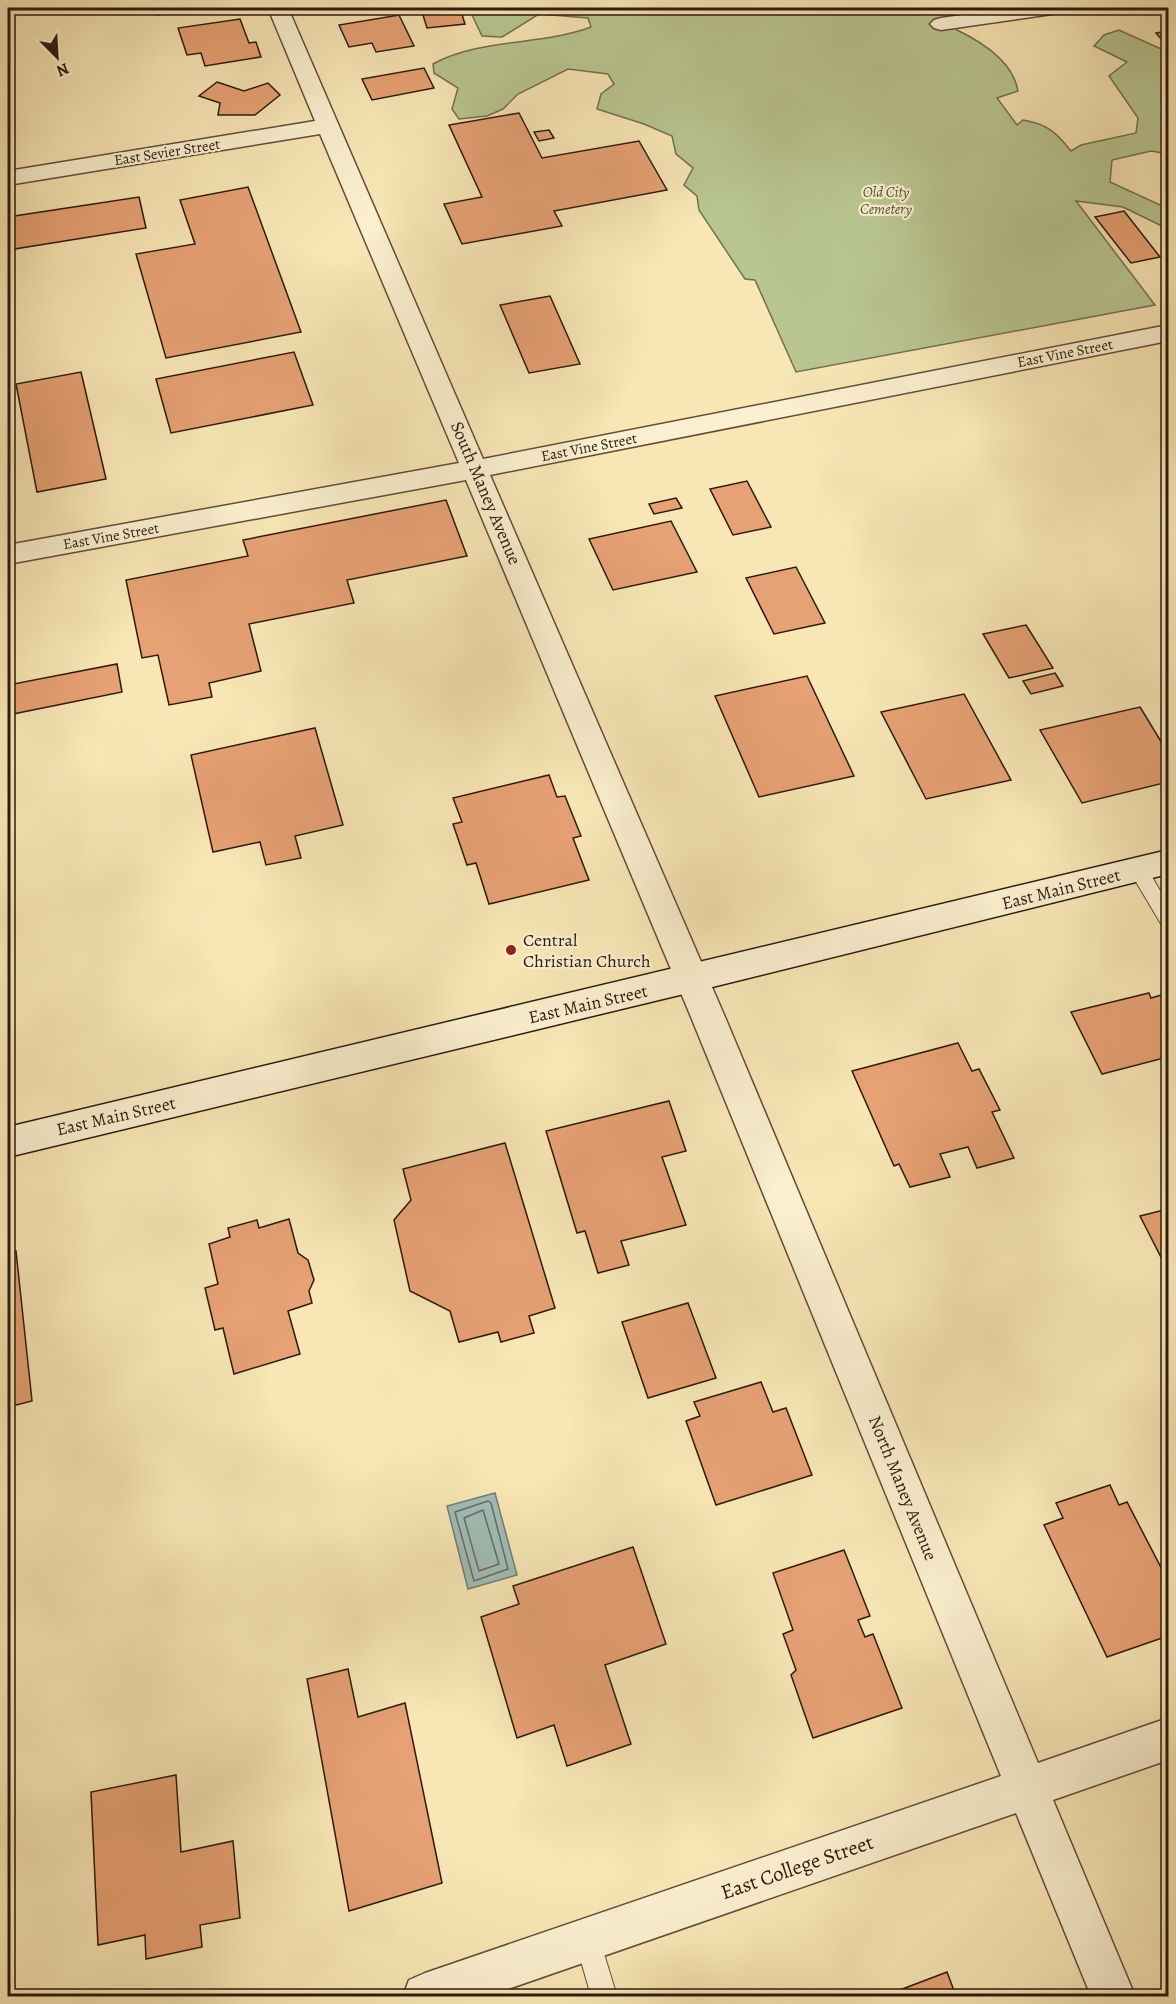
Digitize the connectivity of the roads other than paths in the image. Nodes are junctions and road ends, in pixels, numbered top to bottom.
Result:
1 (278, 8) edge
2 (1052, 8) edge
3 (941, 24) dead end
4 (327, 126) junction
5 (8, 178) edge
6 (1168, 333) edge
7 (476, 470) junction
8 (8, 555) edge
9 (1153, 866) edge
10 (1168, 919) edge
11 (692, 979) junction
12 (8, 1142) edge
13 (1168, 1739) edge
14 (1026, 1787) junction
15 (588, 1940) junction
16 (425, 1996) edge
17 (604, 1996) edge
18 (1113, 1996) edge

1 - 4 street, South Maney Avenue
2 - 3 street
4 - 5 street, East Sevier Street
4 - 7 street, South Maney Avenue
6 - 7 street, East Vine Street
7 - 8 street, East Vine Street
7 - 11 street, South Maney Avenue
9 - 10 lane
9 - 11 street, East Main Street
11 - 12 street, East Main Street
11 - 14 street, North Maney Avenue
13 - 14 street, East College Street
14 - 15 street, East College Street
14 - 18 street, North Maney Avenue
15 - 16 street, East College Street
15 - 17 lane

